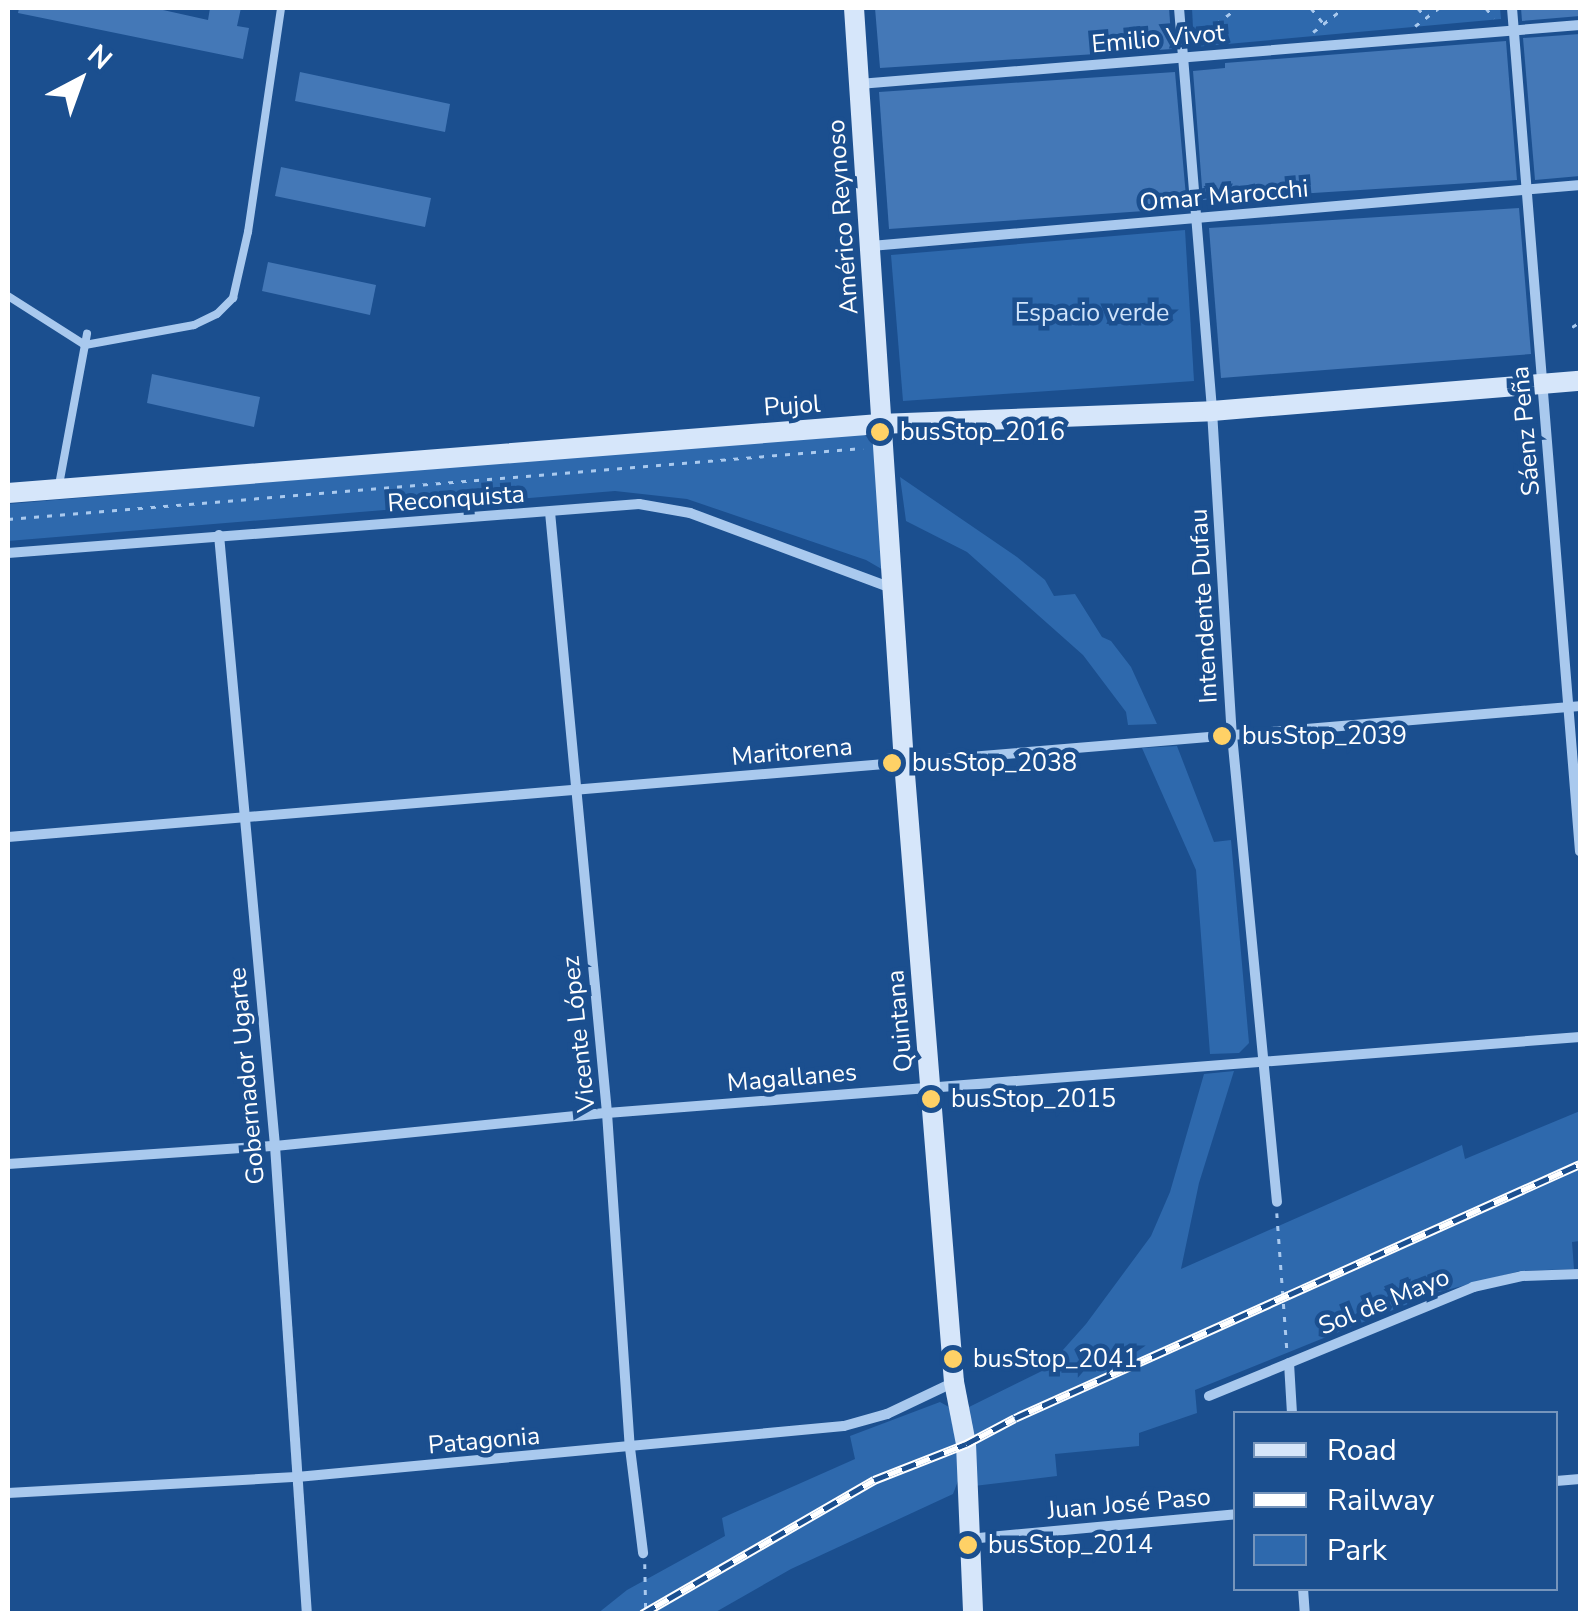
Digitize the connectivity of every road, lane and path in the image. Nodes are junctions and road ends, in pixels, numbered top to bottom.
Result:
1 (281, 8) edge
2 (854, 8) edge
3 (1179, 8) edge
4 (1237, 8) edge
5 (1310, 8) edge
6 (1344, 8) edge
7 (1418, 8) edge
8 (1439, 8) edge
9 (1486, 8) edge
10 (1512, 8) edge
11 (1426, 18) junction
12 (1495, 19) dead end
13 (1324, 24) junction
14 (1580, 25) edge
15 (1414, 27) dead end
16 (1514, 30) junction
17 (1308, 36) dead end
18 (1194, 41) dead end
19 (1183, 58) junction
20 (859, 84) junction
21 (1580, 185) edge
22 (1527, 190) junction
23 (1196, 218) junction
24 (871, 246) junction
25 (8, 296) edge
26 (1580, 322) edge
27 (1572, 327) dead end
28 (86, 334) dead end
29 (84, 344) junction
30 (1580, 381) edge
31 (1542, 384) junction
32 (1212, 410) junction
33 (879, 424) junction
34 (882, 448) junction
35 (58, 489) junction
36 (8, 493) edge
37 (550, 512) junction
38 (8, 519) edge
39 (219, 535) junction
40 (8, 553) edge
41 (893, 589) junction
42 (1574, 706) edge
43 (1232, 735) junction
44 (904, 762) junction
45 (574, 790) junction
46 (242, 818) junction
47 (8, 837) edge
48 (1580, 851) edge
49 (1580, 1037) edge
50 (1265, 1062) junction
51 (930, 1087) junction
52 (607, 1113) junction
53 (275, 1146) junction
54 (8, 1164) edge
55 (1276, 1202) joint
56 (1580, 1274) edge
57 (1289, 1362) junction
58 (954, 1382) junction
59 (1209, 1396) dead end
60 (1292, 1411) edge
61 (630, 1448) junction
62 (297, 1477) junction
63 (8, 1493) edge
64 (1233, 1514) edge
65 (967, 1539) junction
66 (644, 1552) joint
67 (307, 1614) edge
68 (646, 1614) edge
69 (973, 1614) edge

1 - 29 lane
2 - 20 street, Américo Reynoso
3 - 19 street, Intendente Dufau
4 - 18 path
5 - 13 path
6 - 13 path
7 - 11 path
8 - 11 path
9 - 12 path
10 - 16 street, Sáenz Peña
11 - 15 path
13 - 17 path
14 - 16 street, Emilio Vivot
16 - 19 street, Emilio Vivot
16 - 22 street, Sáenz Peña
19 - 20 street, Emilio Vivot
19 - 23 street, Intendente Dufau
20 - 24 street, Américo Reynoso
21 - 22 street, Omar Marocchi
22 - 23 street, Omar Marocchi
22 - 31 street, Sáenz Peña
23 - 24 street, Omar Marocchi
23 - 32 street, Intendente Dufau
24 - 33 street, Américo Reynoso
25 - 29 lane
26 - 27 path
28 - 29 lane
29 - 35 lane
30 - 31 street, Pujol
31 - 32 street, Pujol
31 - 42 street, Sáenz Peña
32 - 33 street, Pujol
32 - 43 street, Intendente Dufau
33 - 34 street, Quintana
33 - 35 street, Pujol
34 - 38 path
34 - 41 street, Quintana
35 - 36 street, Pujol
37 - 39 street, Reconquista
37 - 41 street, Reconquista
37 - 45 street, Vicente López
39 - 40 street, Reconquista
39 - 46 street, Gobernador Ugarte
41 - 44 street, Quintana
42 - 43 street, Maritorena
42 - 48 street, Sáenz Peña
43 - 44 street, Maritorena
43 - 50 street, Intendente Dufau
44 - 45 street, Maritorena
44 - 51 street, Quintana
45 - 46 street, Maritorena
45 - 52 street, Vicente López
46 - 47 street, Maritorena
46 - 53 street, Gobernador Ugarte
49 - 50 street, Magallanes
50 - 51 street, Magallanes
50 - 55 street, Intendente Dufau
51 - 52 street, Magallanes
51 - 58 street, Quintana
52 - 53 street, Magallanes
52 - 61 street, Vicente López
53 - 54 street, Magallanes
53 - 62 street, Gobernador Ugarte
55 - 57 path
56 - 57 street, Sol de Mayo
57 - 59 street, Sol de Mayo
57 - 60 street
58 - 61 street, Patagonia
58 - 65 street, Quintana
61 - 62 street, Patagonia
61 - 66 street, Vicente López
62 - 63 street, Patagonia
62 - 67 street, Gobernador Ugarte
64 - 65 street, Juan José Paso
65 - 69 street, Quintana
66 - 68 path

